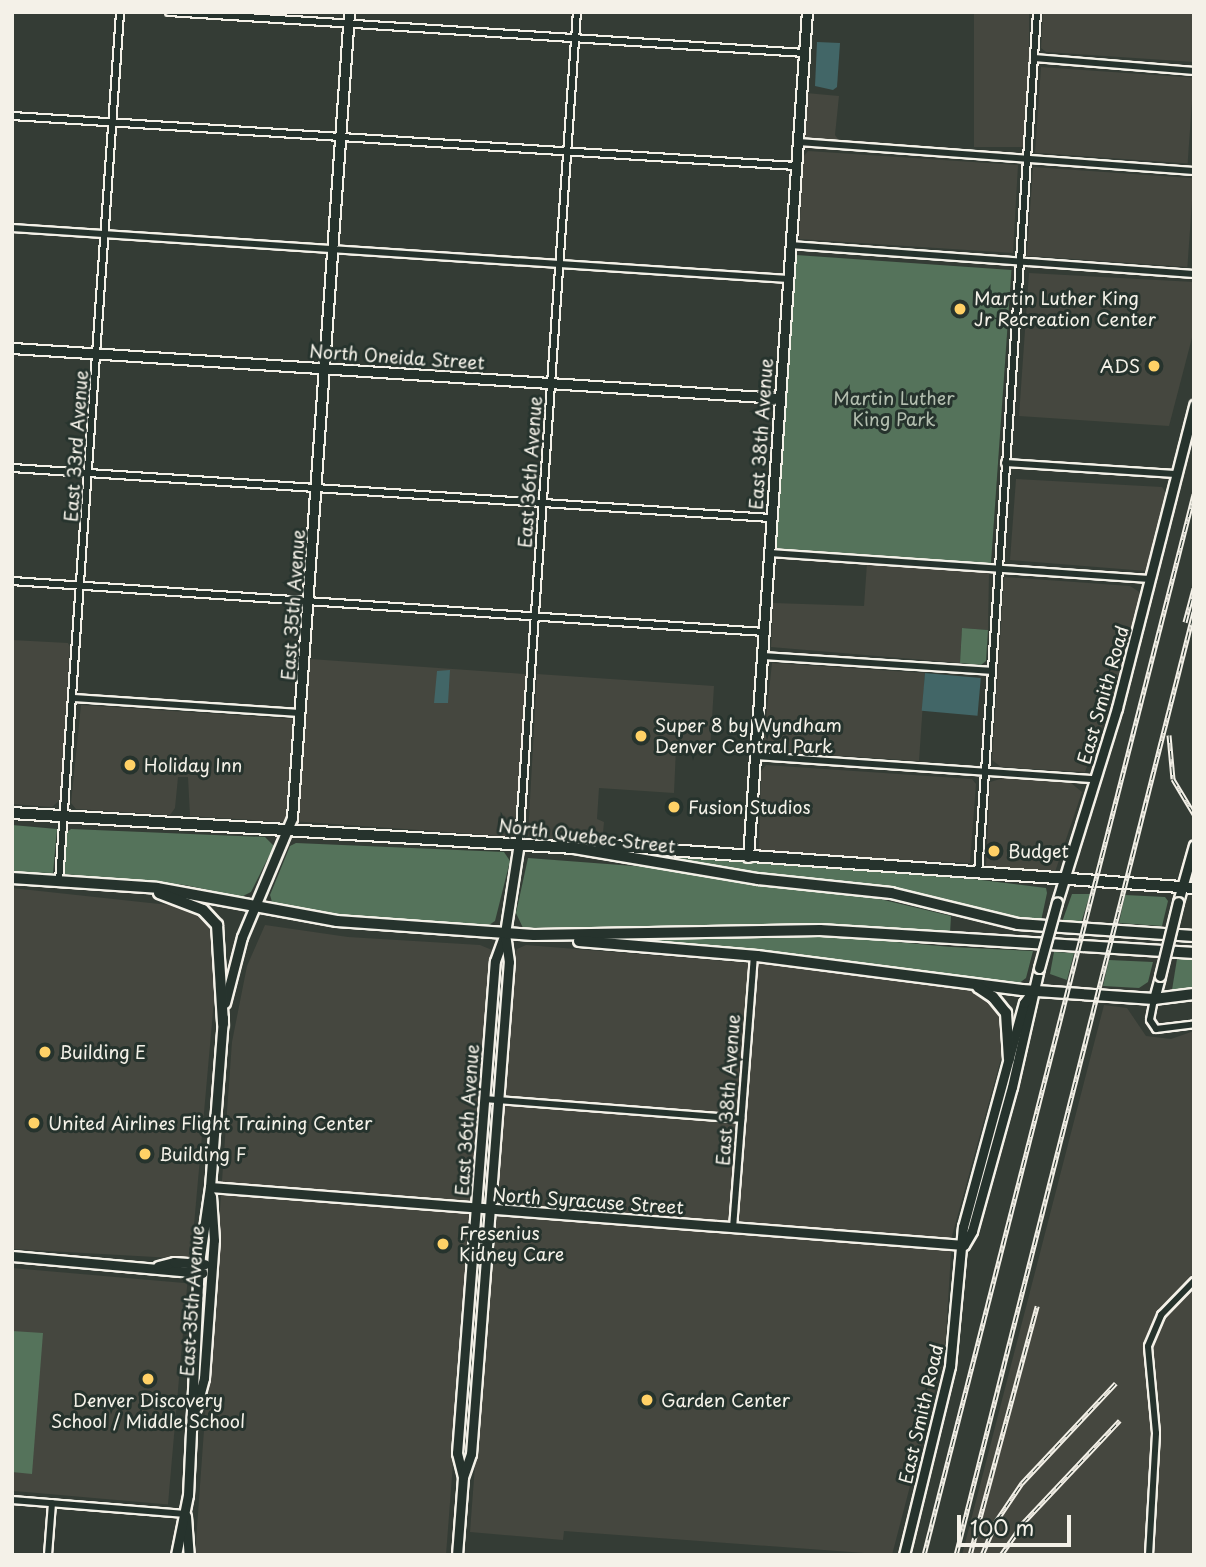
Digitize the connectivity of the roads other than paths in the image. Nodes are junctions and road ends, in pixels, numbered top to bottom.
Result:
1 (120, 12) edge
2 (169, 12) edge
3 (349, 12) edge
4 (578, 12) edge
5 (807, 12) edge
6 (1037, 12) edge
7 (348, 24) junction
8 (576, 39) junction
9 (801, 53) junction
10 (1034, 58) junction
11 (1194, 71) edge
12 (12, 116) edge
13 (113, 122) junction
14 (340, 136) junction
15 (798, 142) junction
16 (568, 152) junction
17 (1027, 159) junction
18 (796, 166) junction
19 (1194, 171) edge
20 (12, 228) edge
21 (106, 234) junction
22 (790, 245) junction
23 (333, 249) junction
24 (1019, 262) junction
25 (560, 264) junction
26 (1194, 274) edge
27 (788, 279) junction
28 (12, 348) edge
29 (97, 354) junction
30 (325, 369) junction
31 (552, 383) junction
32 (779, 398) junction
33 (1194, 405) edge
34 (1005, 463) junction
35 (12, 468) edge
36 (88, 473) junction
37 (1177, 474) junction
38 (317, 488) junction
39 (544, 503) junction
40 (772, 517) junction
41 (769, 553) junction
42 (998, 569) junction
43 (1150, 579) junction
44 (12, 581) edge
45 (80, 585) junction
46 (309, 601) junction
47 (536, 616) junction
48 (764, 632) junction
49 (762, 656) junction
50 (991, 671) junction
51 (73, 698) junction
52 (301, 713) junction
53 (755, 756) junction
54 (985, 771) junction
55 (1096, 779) junction
56 (12, 813) edge
57 (64, 816) junction
58 (288, 830) junction
59 (519, 843) junction
60 (574, 848) junction
61 (1193, 851) edge
62 (748, 858) junction
63 (978, 874) junction
64 (12, 878) edge
65 (1063, 880) junction
66 (59, 881) junction
67 (143, 887) junction
68 (1188, 888) edge
69 (254, 907) junction
70 (505, 933) junction
71 (534, 935) junction
72 (1194, 936) edge
73 (1194, 953) edge
74 (754, 955) junction
75 (969, 984) junction
76 (1033, 991) junction
77 (1194, 995) edge
78 (1154, 999) junction
79 (223, 1024) junction
80 (1194, 1024) edge
81 (1009, 1059) junction
82 (484, 1099) junction
83 (498, 1100) junction
84 (741, 1119) junction
85 (210, 1187) junction
86 (476, 1208) junction
87 (490, 1209) junction
88 (733, 1227) junction
89 (964, 1245) junction
90 (12, 1256) edge
91 (199, 1268) junction
92 (212, 1269) junction
93 (1194, 1281) edge
94 (194, 1415) junction
95 (463, 1477) junction
96 (12, 1500) edge
97 (52, 1503) junction
98 (186, 1514) junction
99 (903, 1552) edge
100 (48, 1555) edge
101 (176, 1555) edge
102 (190, 1555) edge
103 (457, 1555) edge
104 (1149, 1555) edge

1 - 13 street, East 33rd Avenue
2 - 7 street
3 - 7 street, East 35th Avenue
4 - 8 street, East 36th Avenue
5 - 9 street, East 38th Avenue
6 - 10 street
7 - 8 street
7 - 14 street, East 35th Avenue
8 - 9 street
8 - 16 street, East 36th Avenue
9 - 15 street, East 38th Avenue
10 - 11 street
10 - 17 street
12 - 13 street
13 - 14 street
13 - 21 street, East 33rd Avenue
14 - 16 street
14 - 23 street, East 35th Avenue
15 - 17 street
15 - 18 street, East 38th Avenue
16 - 18 street
16 - 25 street, East 36th Avenue
17 - 19 street
17 - 24 street
18 - 22 street, East 38th Avenue
20 - 21 street
21 - 23 street
21 - 29 street, East 33rd Avenue
22 - 24 street
22 - 27 street, East 38th Avenue
23 - 25 street
23 - 30 street, East 35th Avenue
24 - 26 street
24 - 34 street
25 - 27 street
25 - 31 street, East 36th Avenue
27 - 32 street, East 38th Avenue
28 - 29 street, North Oneida Street
29 - 30 street, North Oneida Street
29 - 36 street, East 33rd Avenue
30 - 31 street, North Oneida Street
30 - 38 street, East 35th Avenue
31 - 32 street, North Oneida Street
31 - 39 street, East 36th Avenue
32 - 40 street, East 38th Avenue
33 - 37 street, East Smith Road
34 - 37 street
34 - 42 street
35 - 36 street
36 - 38 street
36 - 45 street, East 33rd Avenue
37 - 43 street, East Smith Road
38 - 39 street
38 - 46 street, East 35th Avenue
39 - 40 street
39 - 47 street, East 36th Avenue
40 - 41 street, East 38th Avenue
41 - 42 street
41 - 48 street, East 38th Avenue
42 - 43 street
42 - 50 street
43 - 55 street, East Smith Road
44 - 45 street
45 - 46 street
45 - 51 street, East 33rd Avenue
46 - 47 street
46 - 52 street, East 35th Avenue
47 - 48 street
47 - 59 street, East 36th Avenue
48 - 49 street, East 38th Avenue
49 - 50 street
49 - 53 street, East 38th Avenue
50 - 54 street
51 - 52 street
51 - 57 street, East 33rd Avenue
52 - 58 street, East 35th Avenue
53 - 54 street
53 - 62 street, East 38th Avenue
54 - 55 street
54 - 63 street
55 - 65 street, East Smith Road
56 - 57 main road, North Quebec Street
57 - 58 main road, North Quebec Street
57 - 66 street, East 33rd Avenue
58 - 59 main road, North Quebec Street
58 - 69 street, East 35th Avenue
59 - 60 main road, North Quebec Street
59 - 70 street, East 36th Avenue
60 - 62 main road
60 - 72 main road, North Quebec Street
61 - 68 street
62 - 63 main road
63 - 65 main road
64 - 66 main road
65 - 68 main road
65 - 76 street, East Smith Road, bridge
66 - 67 main road
67 - 69 main road
67 - 79 main road
68 - 78 street, bridge
69 - 70 main road
69 - 79 street, East 35th Avenue
70 - 71 main road
70 - 82 street, East 36th Avenue
70 - 83 street, East 36th Avenue
71 - 73 main road
71 - 74 main road
74 - 75 main road
74 - 84 street, East 38th Avenue
75 - 76 main road
75 - 81 main road
76 - 78 main road
76 - 81 street, East Smith Road
76 - 89 street, East Smith Road
77 - 78 main road
78 - 80 street
79 - 85 street, East 35th Avenue
81 - 89 street, East Smith Road
82 - 83 street
82 - 86 street, East 36th Avenue
83 - 84 street
83 - 87 street, East 36th Avenue
84 - 88 street, East 38th Avenue
85 - 86 street, North Syracuse Street
85 - 91 street, East 35th Avenue
85 - 92 street, East 35th Avenue
86 - 87 street, North Syracuse Street
86 - 95 street, East 36th Avenue
87 - 88 street, North Syracuse Street
87 - 95 street, East 36th Avenue
88 - 89 street, North Syracuse Street
89 - 99 street, East Smith Road
90 - 91 street
91 - 92 street
91 - 94 street, East 35th Avenue
92 - 94 street, East 35th Avenue
93 - 104 street
94 - 98 street, East 35th Avenue
95 - 103 street, East 36th Avenue
96 - 97 street
97 - 98 street
97 - 100 street
98 - 101 street, East 35th Avenue
98 - 102 street, East 35th Avenue

